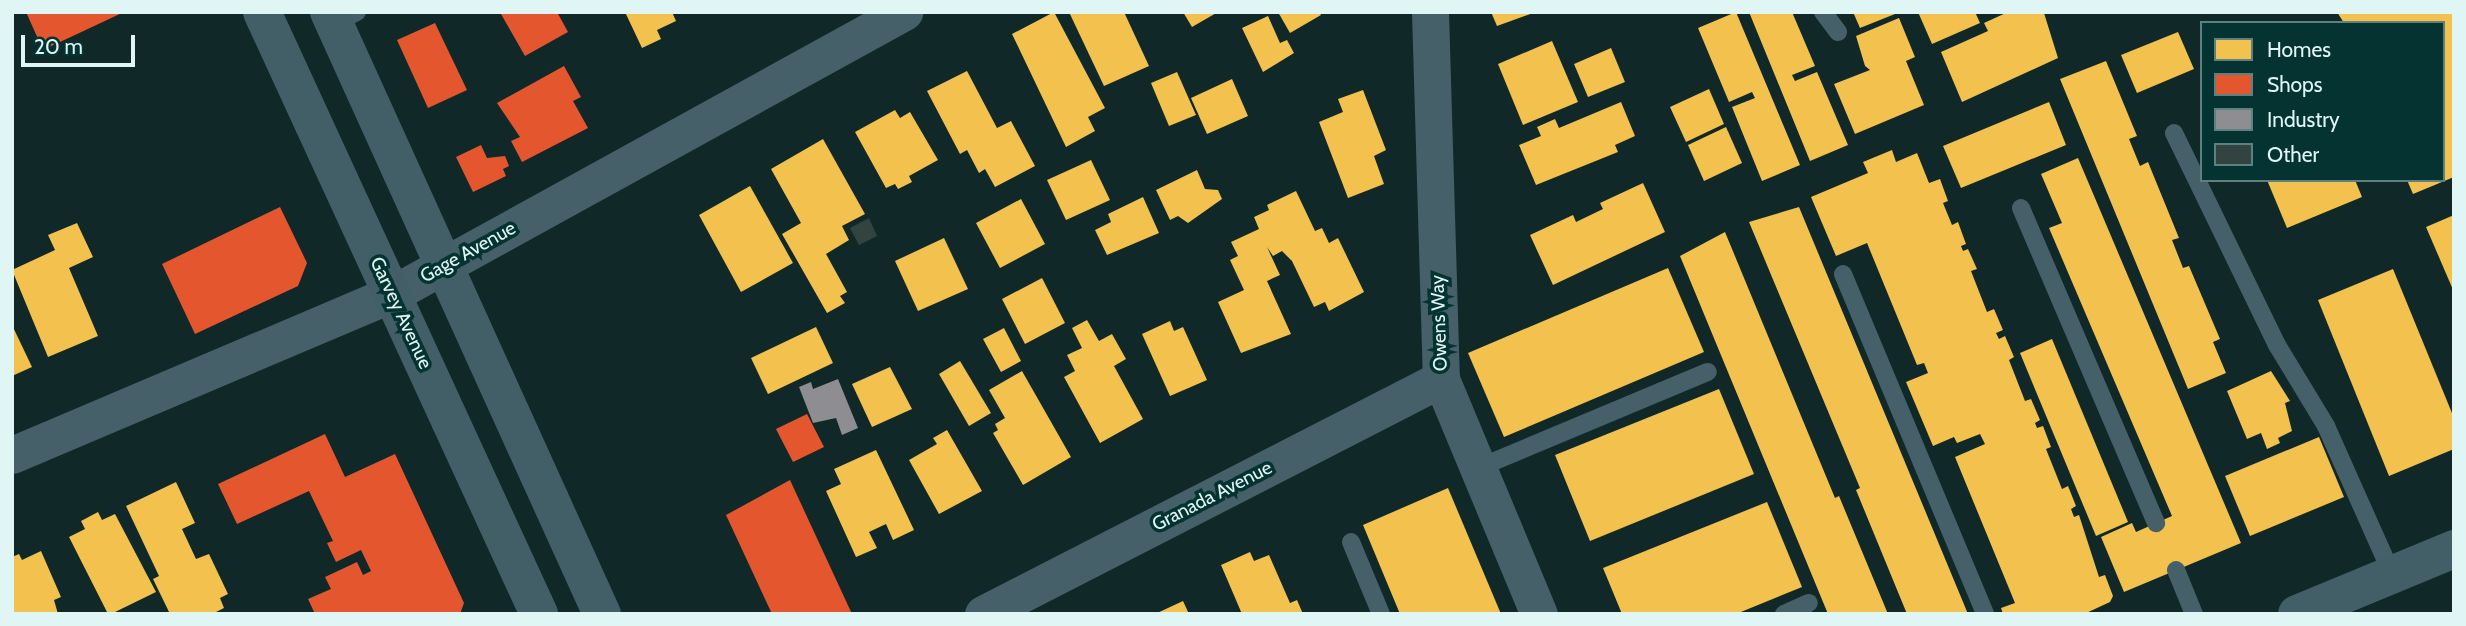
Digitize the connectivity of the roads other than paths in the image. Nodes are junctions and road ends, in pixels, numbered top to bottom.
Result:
1 (262, 12) edge
2 (904, 12) edge
3 (1430, 12) edge
4 (1823, 12) edge
5 (340, 16) edge
6 (1838, 33) dead end
7 (2174, 133) dead end
8 (2021, 208) dead end
9 (442, 265) junction
10 (1843, 274) dead end
11 (392, 294) junction
12 (1708, 372) dead end
13 (1441, 379) junction
14 (12, 455) edge
15 (1478, 468) junction
16 (2156, 523) dead end
17 (1352, 542) dead end
18 (2454, 549) edge
19 (2176, 570) dead end
20 (2392, 574) junction
21 (1809, 603) dead end
22 (539, 614) edge
23 (602, 614) edge
24 (983, 614) edge
25 (1381, 614) edge
26 (1539, 614) edge
27 (1784, 614) edge
28 (1985, 614) edge
29 (2194, 614) edge
30 (2297, 614) edge

1 - 11 main road, Garvey Avenue
2 - 9 street, Gage Avenue
3 - 13 street, Owens Way
4 - 6 lane
5 - 9 main road
7 - 20 lane
8 - 16 lane
9 - 11 street, Gage Avenue
9 - 23 main road
10 - 28 lane
11 - 14 street, Gage Avenue
11 - 22 main road, Garvey Avenue
12 - 15 lane
13 - 15 street, Owens Way
13 - 24 street, Granada Avenue
15 - 26 street, Owens Way
17 - 25 lane
18 - 20 main road
19 - 29 lane
20 - 30 main road
21 - 27 lane

